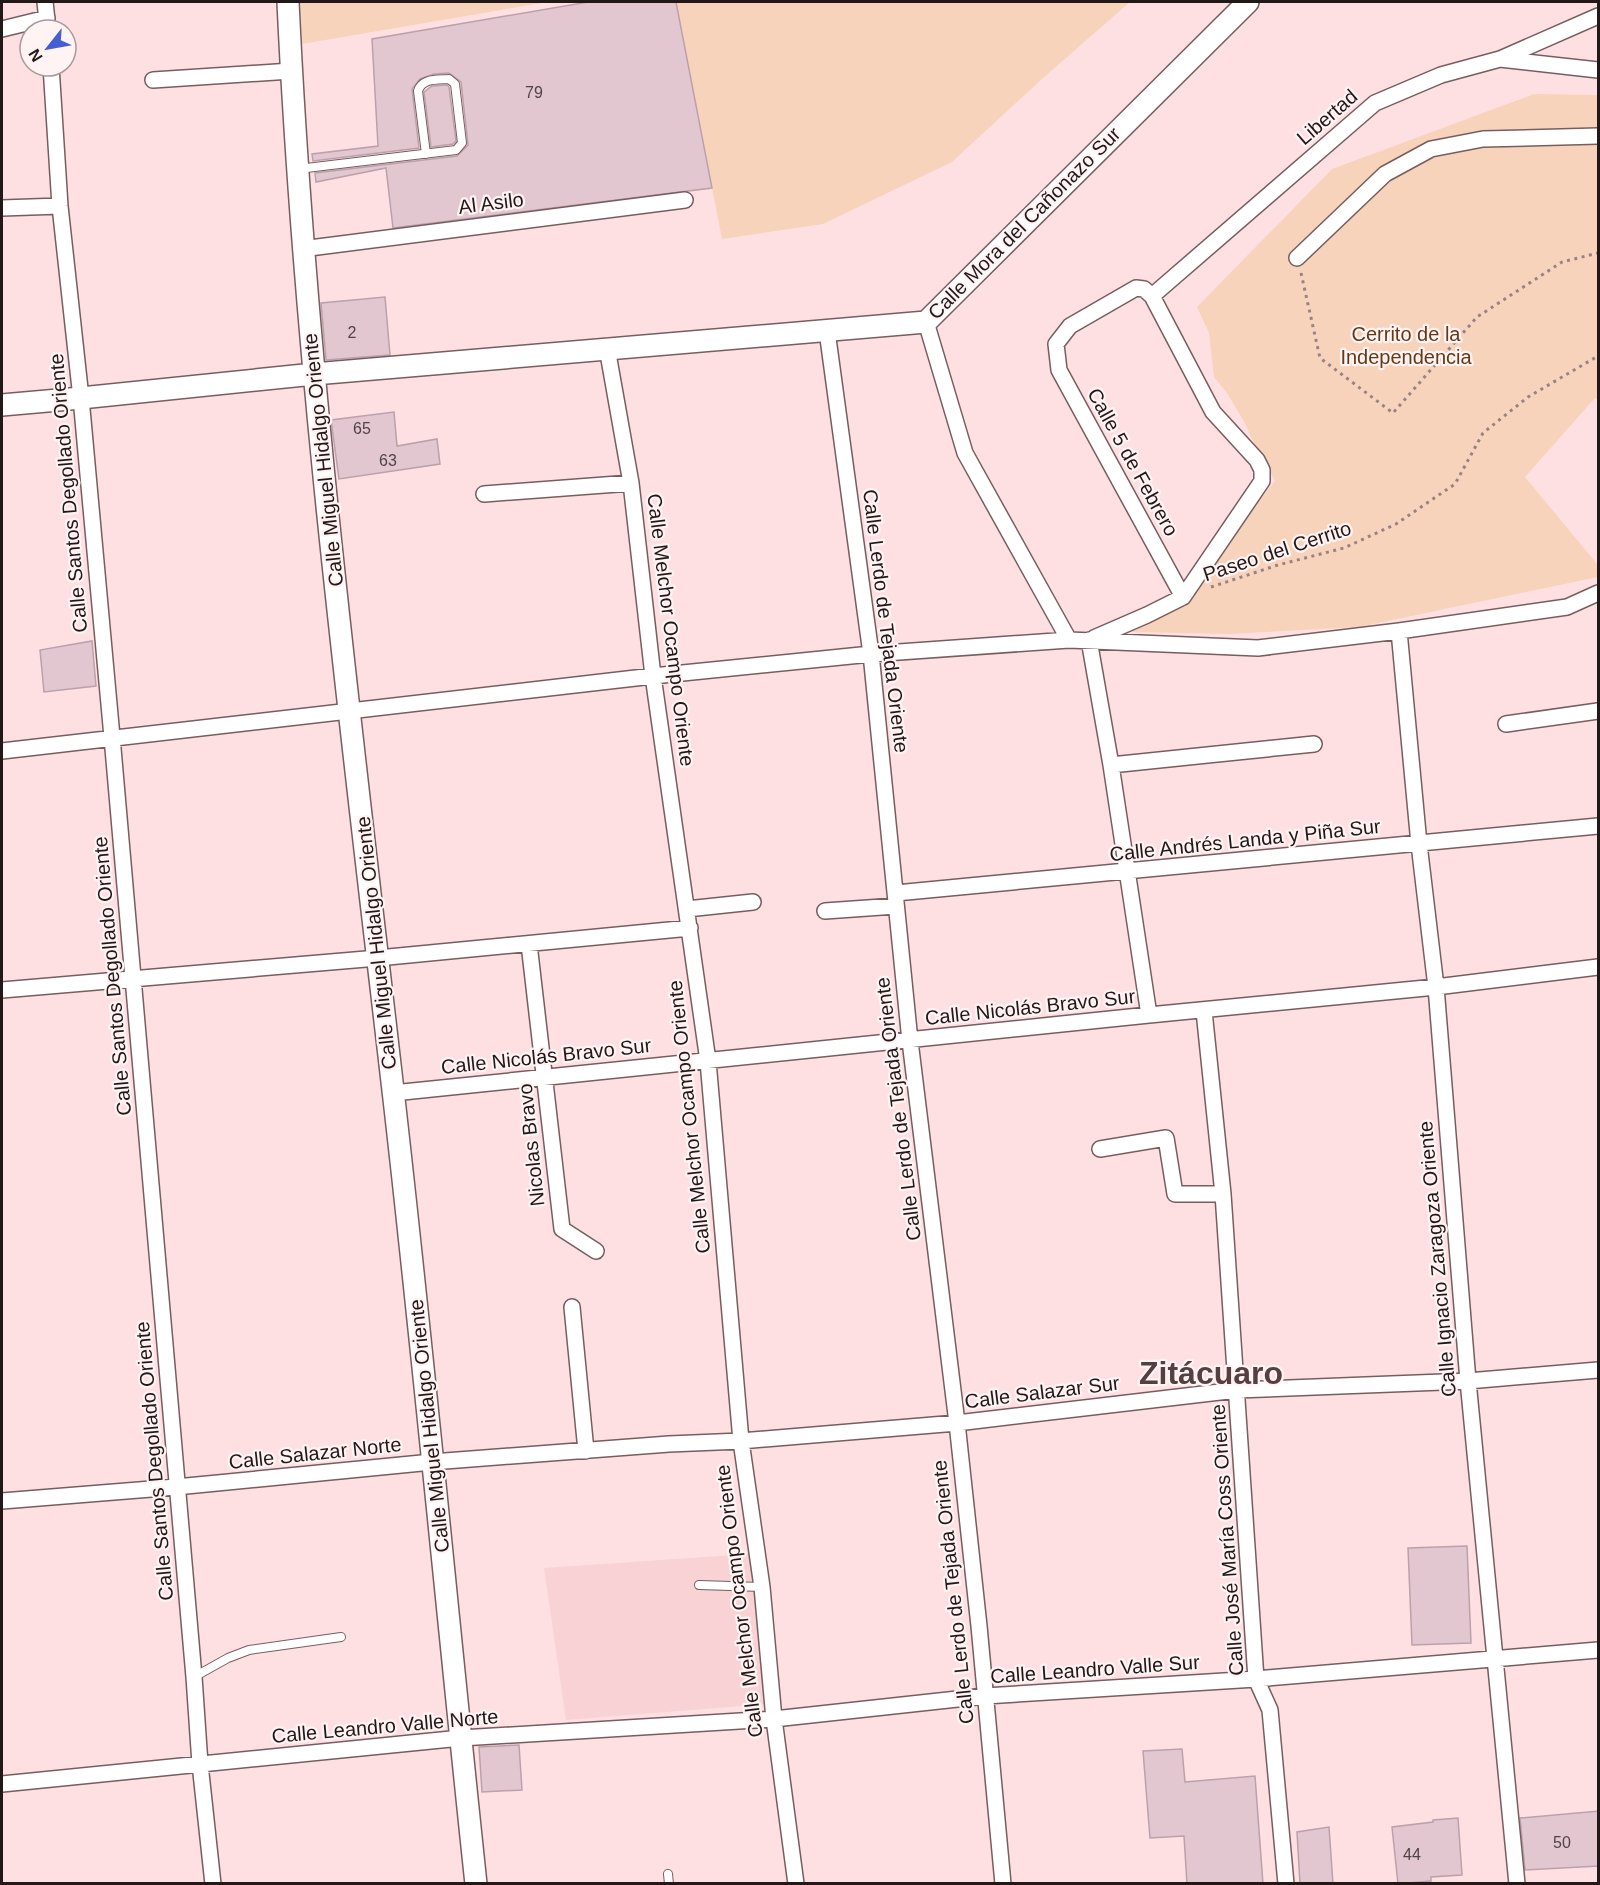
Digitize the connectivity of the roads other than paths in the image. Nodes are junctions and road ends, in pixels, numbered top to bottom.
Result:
1 (45, 2) edge
2 (288, 2) edge
3 (1248, 2) edge
4 (1599, 16) edge
5 (46, 18) edge
6 (18, 27) edge
7 (2, 29) edge
8 (1500, 59) junction
9 (1599, 70) edge
10 (291, 72) junction
11 (52, 78) edge
12 (153, 80) dead end
13 (1599, 136) edge
14 (426, 154) junction
15 (297, 169) junction
16 (685, 200) dead end
17 (60, 206) junction
18 (2, 208) edge
19 (302, 249) junction
20 (1298, 258) road end
21 (1152, 296) junction
22 (926, 322) junction
23 (827, 331) junction
24 (607, 348) junction
25 (314, 374) junction
26 (81, 398) junction
27 (2, 405) edge
28 (631, 483) junction
29 (484, 494) dead end
30 (1599, 593) edge
31 (1183, 597) junction
32 (1399, 631) junction
33 (1069, 640) junction
34 (1089, 640) junction
35 (871, 654) junction
36 (653, 676) junction
37 (1599, 711) edge
38 (351, 712) junction
39 (1506, 724) dead end
40 (112, 737) junction
41 (1314, 744) dead end
42 (2, 751) edge
43 (1111, 765) junction
44 (1599, 826) edge
45 (1419, 844) junction
46 (1127, 872) junction
47 (896, 900) junction
48 (753, 902) dead end
49 (687, 909) junction
50 (825, 911) dead end
51 (690, 928) junction
52 (529, 944) junction
53 (378, 958) junction
54 (1599, 968) edge
55 (134, 979) junction
56 (1436, 987) junction
57 (2, 990) edge
58 (1204, 1011) junction
59 (1149, 1015) junction
60 (910, 1041) junction
61 (708, 1061) junction
62 (544, 1078) junction
63 (393, 1093) junction
64 (1100, 1149) dead end
65 (1223, 1194) junction
66 (596, 1251) dead end
67 (572, 1307) dead end
68 (1599, 1370) edge
69 (1468, 1381) junction
70 (1237, 1390) junction
71 (957, 1423) junction
72 (741, 1442) junction
73 (586, 1451) junction
74 (432, 1462) junction
75 (176, 1487) junction
76 (2, 1501) edge
77 (699, 1585) dead end
78 (762, 1587) junction
79 (341, 1637) dead end
80 (1599, 1650) edge
81 (1494, 1659) junction
82 (194, 1677) junction
83 (1256, 1679) junction
84 (985, 1696) junction
85 (774, 1719) junction
86 (460, 1738) junction
87 (200, 1764) junction
88 (2, 1784) edge
89 (668, 1874) dead end
90 (213, 1884) edge
91 (476, 1884) edge
92 (669, 1884) edge
93 (796, 1884) edge
94 (1004, 1884) edge
95 (1286, 1884) edge
96 (1517, 1884) edge

1 - 5 street
2 - 10 street, Calle Miguel Hidalgo Oriente
3 - 22 street, Calle Mora del Cañonazo Sur
4 - 8 street, Libertad
6 - 7 street
8 - 9 street
8 - 21 street, Libertad
10 - 12 street
10 - 15 street, Calle Miguel Hidalgo Oriente
11 - 17 street, Calle Santos Degollado Oriente
13 - 20 street
14 - 14 lane
14 - 15 lane
15 - 19 street, Calle Miguel Hidalgo Oriente
16 - 19 street, Al Asilo
17 - 18 street
17 - 26 street, Calle Santos Degollado Oriente
19 - 25 street, Calle Miguel Hidalgo Oriente
21 - 31 street
21 - 31 street, Calle 5 de Febrero
22 - 23 street, Calle Mora del Cañonazo Sur
22 - 33 street
23 - 24 street, Calle Mora del Cañonazo Sur
23 - 35 street, Calle Lerdo de Tejada Oriente
24 - 25 street, Calle Mora del Cañonazo Sur
24 - 28 street, Calle Melchor Ocampo Oriente
25 - 26 street, Calle Mora del Cañonazo Sur
25 - 38 street, Calle Miguel Hidalgo Oriente
26 - 27 street, Calle Mora del Cañonazo Sur
26 - 40 street, Calle Santos Degollado Oriente
28 - 29 street
28 - 36 street, Calle Melchor Ocampo Oriente
30 - 32 street
31 - 34 street
32 - 34 street
32 - 45 street, Calle Ignacio Zaragoza Oriente
33 - 34 street
33 - 35 street
34 - 43 street
35 - 36 street
35 - 47 street, Calle Lerdo de Tejada Oriente
36 - 38 street
36 - 49 street, Calle Melchor Ocampo Oriente
37 - 39 street
38 - 40 street
38 - 53 street, Calle Miguel Hidalgo Oriente
40 - 42 street
40 - 55 street, Calle Santos Degollado Oriente
41 - 43 street
43 - 46 street
44 - 45 street, Calle Andrés Landa y Piña Sur
45 - 46 street, Calle Andrés Landa y Piña Sur
45 - 56 street, Calle Ignacio Zaragoza Oriente
46 - 47 street, Calle Andrés Landa y Piña Sur
46 - 59 street
47 - 50 street, Calle Andrés Landa y Piña Sur
47 - 60 street, Calle Lerdo de Tejada Oriente
48 - 49 street
49 - 51 street, Calle Melchor Ocampo Oriente
51 - 52 street
51 - 61 street, Calle Melchor Ocampo Oriente
52 - 53 street
52 - 62 street, Nicolas Bravo
53 - 55 street
53 - 63 street, Calle Miguel Hidalgo Oriente
54 - 56 street, Calle Nicolás Bravo Sur
55 - 57 street
55 - 75 street, Calle Santos Degollado Oriente
56 - 58 street, Calle Nicolás Bravo Sur
56 - 69 street, Calle Ignacio Zaragoza Oriente
58 - 59 street, Calle Nicolás Bravo Sur
58 - 65 street, Calle José María Coss Oriente
59 - 60 street, Calle Nicolás Bravo Sur
60 - 61 street, Calle Nicolás Bravo Sur
60 - 71 street, Calle Lerdo de Tejada Oriente
61 - 62 street, Calle Nicolás Bravo Sur
61 - 72 street, Calle Melchor Ocampo Oriente
62 - 63 street, Calle Nicolás Bravo Sur
62 - 66 street, Nicolas Bravo
63 - 74 street, Calle Miguel Hidalgo Oriente
64 - 65 street
65 - 70 street, Calle José María Coss Oriente
67 - 73 street
68 - 69 street, Calle Salazar Sur
69 - 70 street, Calle Salazar Sur
69 - 81 street, Calle Ignacio Zaragoza Oriente
70 - 71 street, Calle Salazar Sur
70 - 83 street, Calle José María Coss Oriente
71 - 72 street, Calle Salazar Sur
71 - 84 street, Calle Lerdo de Tejada Oriente
72 - 73 street, Calle Salazar Norte
72 - 78 street, Calle Melchor Ocampo Oriente
73 - 74 street, Calle Salazar Norte
74 - 75 street, Calle Salazar Norte
74 - 86 street, Calle Miguel Hidalgo Oriente
75 - 76 street, Calle Salazar Norte
75 - 82 street, Calle Santos Degollado Oriente
77 - 78 lane
78 - 85 street, Calle Melchor Ocampo Oriente
79 - 82 lane
80 - 81 street, Calle Leandro Valle Sur
81 - 83 street, Calle Leandro Valle Sur
81 - 96 street, Calle Ignacio Zaragoza Oriente
82 - 87 street, Calle Santos Degollado Oriente
83 - 84 street, Calle Leandro Valle Sur
83 - 95 street, Calle José María Coss Oriente
84 - 85 street, Calle Leandro Valle Sur
84 - 94 street, Calle Lerdo de Tejada Oriente
85 - 86 street, Calle Leandro Valle Norte
85 - 93 street, Calle Melchor Ocampo Oriente
86 - 87 street, Calle Leandro Valle Norte
86 - 91 street, Calle Miguel Hidalgo Oriente
87 - 88 street, Calle Leandro Valle Norte
87 - 90 street, Calle Santos Degollado Oriente
89 - 92 lane

